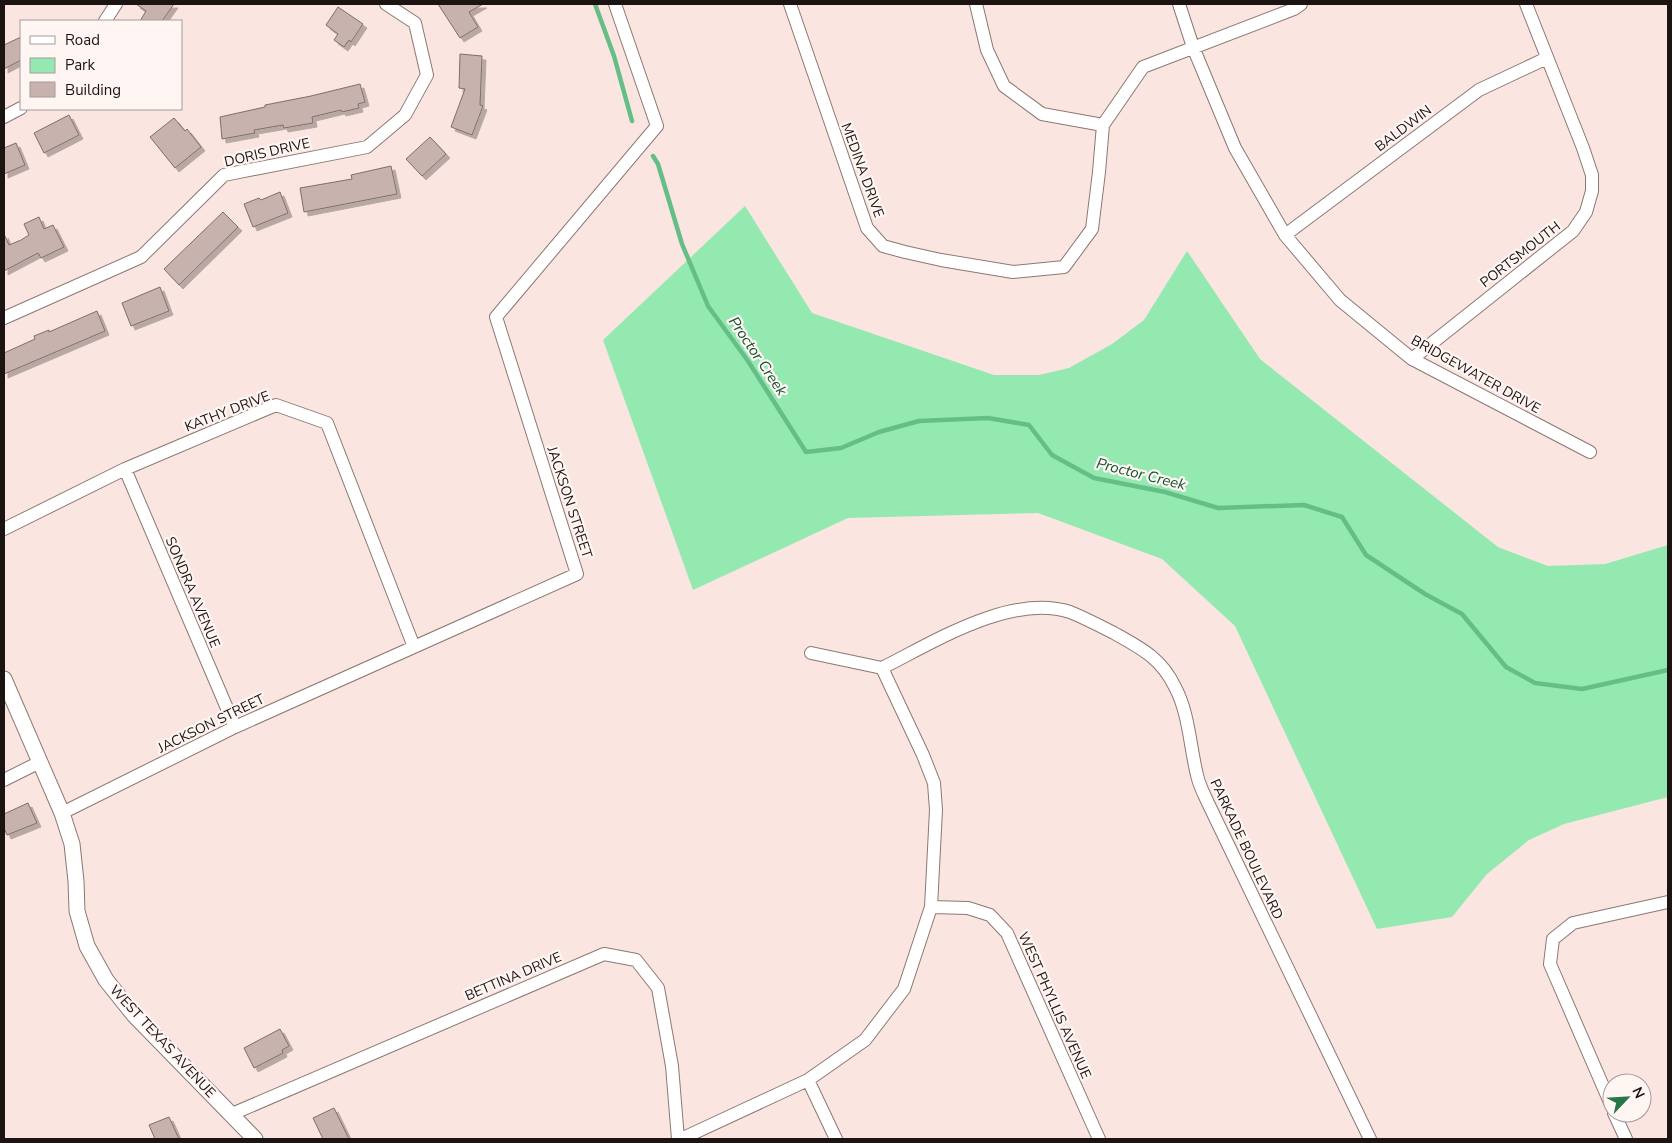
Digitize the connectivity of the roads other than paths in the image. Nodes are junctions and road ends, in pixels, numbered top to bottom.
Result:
1 (116, 4) edge
2 (386, 4) edge
3 (615, 4) edge
4 (790, 4) edge
5 (976, 4) edge
6 (1179, 4) edge
7 (1301, 4) edge
8 (1526, 4) edge
9 (106, 20) edge
10 (1193, 47) junction
11 (1547, 58) junction
12 (20, 109) edge
13 (4, 117) edge
14 (1102, 125) junction
15 (1285, 235) junction
16 (4, 318) edge
17 (1412, 359) junction
18 (1590, 452) dead end
19 (124, 469) junction
20 (4, 529) edge
21 (414, 647) junction
22 (811, 653) dead end
23 (882, 668) junction
24 (4, 679) edge
25 (234, 728) junction
26 (40, 762) junction
27 (4, 780) edge
28 (62, 813) junction
29 (1668, 902) edge
30 (931, 907) junction
31 (808, 1080) junction
32 (1602, 1085) edge
33 (232, 1114) junction
34 (1619, 1123) edge
35 (255, 1139) edge
36 (679, 1139) edge
37 (836, 1139) edge
38 (1099, 1139) edge
39 (1370, 1139) edge
40 (1626, 1139) edge

1 - 9 street
2 - 16 street, DORIS DRIVE
3 - 21 street, JACKSON STREET
4 - 14 street, MEDINA DRIVE
5 - 14 street
6 - 10 street, BRIDGEWATER DRIVE
7 - 10 street
8 - 11 street, PORTSMOUTH
10 - 14 street
10 - 15 street, BRIDGEWATER DRIVE
11 - 15 street, BALDWIN
11 - 17 street, PORTSMOUTH
12 - 13 street
15 - 17 street, BRIDGEWATER DRIVE
17 - 18 street, BRIDGEWATER DRIVE
19 - 20 street, KATHY DRIVE
19 - 21 street, KATHY DRIVE
19 - 25 street, SONDRA AVENUE
21 - 25 street, JACKSON STREET
22 - 23 street
23 - 30 street
23 - 39 street, PARKADE BOULEVARD
24 - 26 street, WEST TEXAS AVENUE
25 - 28 street, JACKSON STREET
26 - 27 street
26 - 28 street, WEST TEXAS AVENUE
28 - 33 street, WEST TEXAS AVENUE
29 - 32 street
30 - 31 street
30 - 38 street, WEST PHYLLIS AVENUE
31 - 36 street
31 - 37 street
33 - 35 street, WEST TEXAS AVENUE
33 - 36 street, BETTINA DRIVE
34 - 40 street

